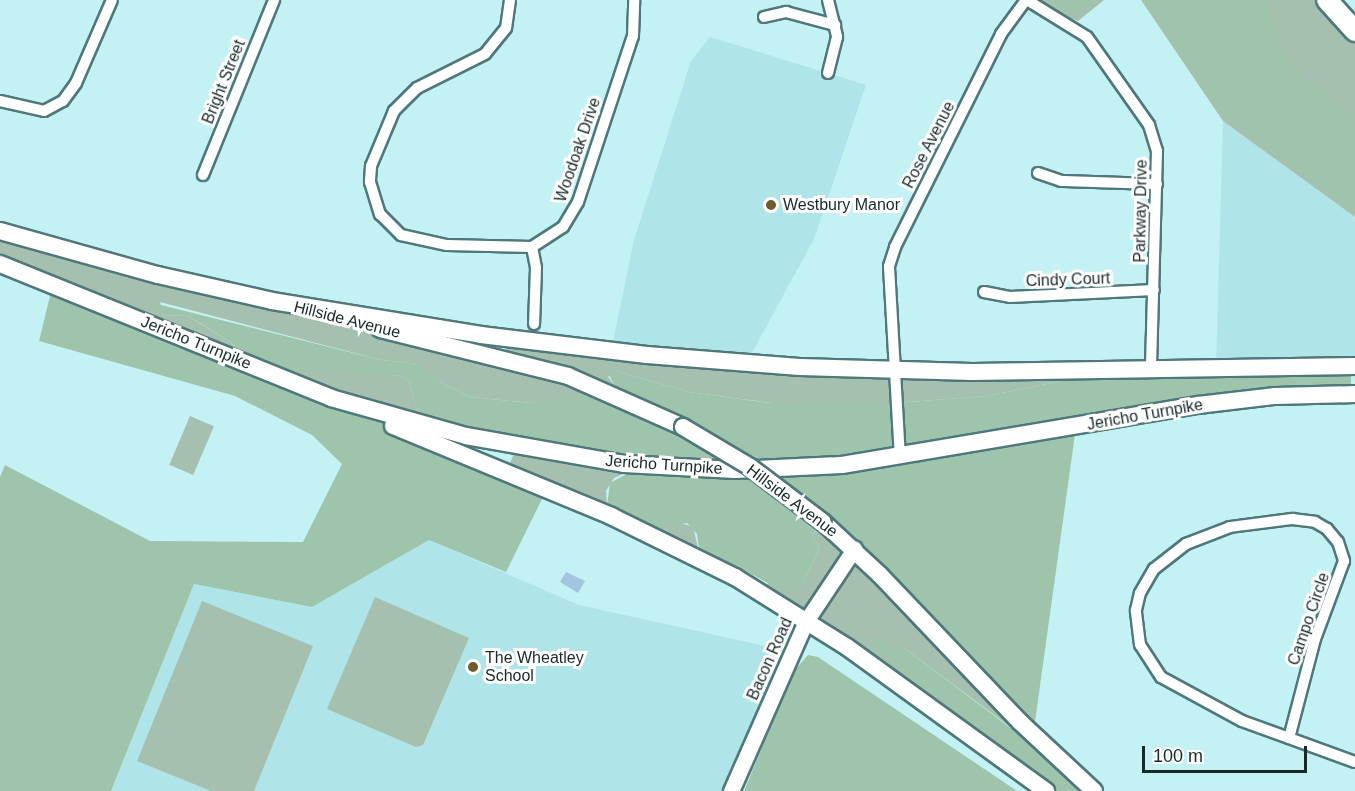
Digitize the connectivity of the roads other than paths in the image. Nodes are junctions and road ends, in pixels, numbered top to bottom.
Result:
1 (112, 0) edge
2 (274, 0) edge
3 (510, 0) edge
4 (634, 0) edge
5 (828, 0) edge
6 (1026, 0) edge
7 (1327, 0) edge
8 (764, 17) dead end
9 (835, 25) junction
10 (1355, 32) edge
11 (828, 73) dead end
12 (0, 101) edge
13 (1038, 172) dead end
14 (203, 175) dead end
15 (1157, 184) junction
16 (0, 231) edge
17 (532, 247) junction
18 (0, 264) edge
19 (1154, 290) junction
20 (984, 292) dead end
21 (272, 301) junction
22 (534, 324) dead end
23 (1355, 366) edge
24 (893, 370) junction
25 (1151, 370) junction
26 (1355, 394) edge
27 (332, 398) junction
28 (900, 458) junction
29 (854, 549) junction
30 (806, 621) junction
31 (1288, 738) junction
32 (1355, 762) edge
33 (731, 791) edge
34 (1046, 791) edge
35 (1094, 791) edge

1 - 12 street
2 - 14 street, Bright Street
3 - 17 street
4 - 17 street, Woodoak Drive
5 - 9 street
6 - 15 street, Parkway Drive
6 - 24 street, Rose Avenue
7 - 10 highway
8 - 9 street
9 - 11 street
13 - 15 street
15 - 19 street, Parkway Drive
16 - 21 main road
17 - 22 street
18 - 27 main road, Jericho Turnpike
19 - 20 street, Cindy Court
19 - 25 street, Parkway Drive
21 - 24 main road
21 - 29 main road, Hillside Avenue, bridge
23 - 25 main road
24 - 25 main road
24 - 28 street, Rose Avenue
26 - 28 main road, Jericho Turnpike
27 - 28 main road, Jericho Turnpike
27 - 30 main road
29 - 30 street, Bacon Road
29 - 35 main road, Hillside Avenue
30 - 33 street, Bacon Road
30 - 34 main road
31 - 31 street, Campo Circle
31 - 32 street, Campo Circle

